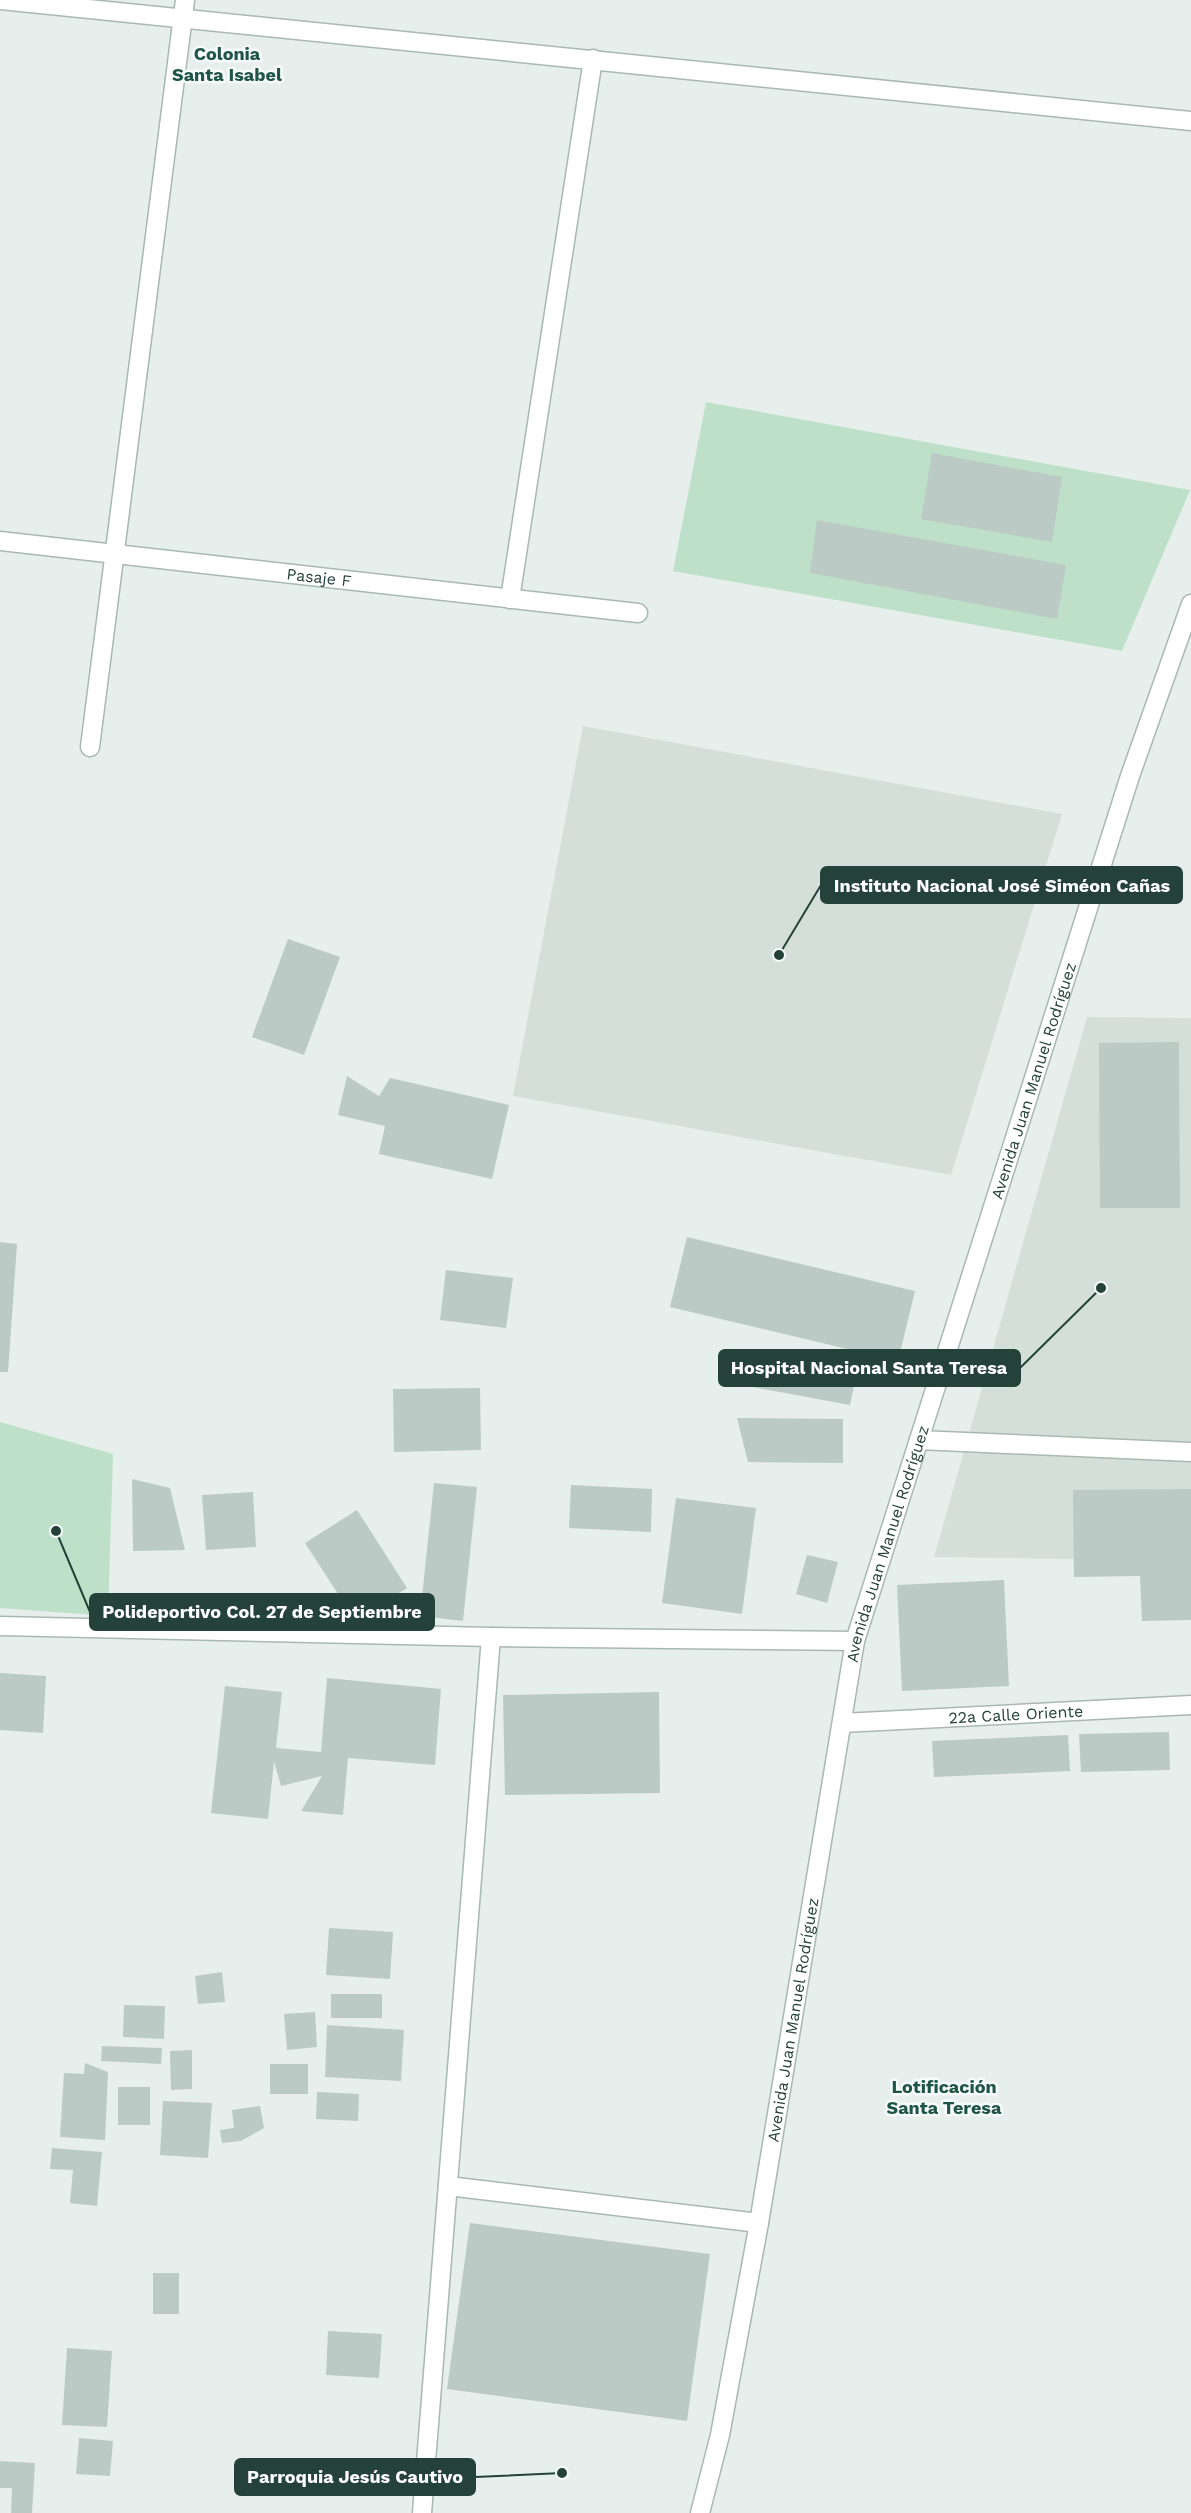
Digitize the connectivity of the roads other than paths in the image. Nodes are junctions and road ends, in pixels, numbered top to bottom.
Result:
1 (0, 0) edge
2 (185, 0) edge
3 (183, 19) junction
4 (593, 59) junction
5 (1191, 121) edge
6 (0, 541) edge
7 (114, 554) junction
8 (510, 599) junction
9 (1191, 604) edge
10 (638, 614) dead end
11 (90, 747) dead end
12 (920, 1440) junction
13 (1191, 1452) edge
14 (0, 1626) edge
15 (491, 1636) junction
16 (855, 1641) junction
17 (1191, 1705) edge
18 (842, 1723) junction
19 (448, 2186) junction
20 (759, 2223) junction
21 (422, 2513) edge
22 (700, 2513) edge

1 - 3 street
2 - 3 street
3 - 4 street
3 - 7 street
4 - 5 street
4 - 8 street
6 - 7 street, Pasaje F
7 - 8 street, Pasaje F
7 - 11 street
8 - 10 street, Pasaje F
9 - 12 street, Avenida Juan Manuel Rodríguez
12 - 13 street
12 - 16 street, Avenida Juan Manuel Rodríguez
14 - 15 street
15 - 16 street
15 - 19 street
16 - 18 street, Avenida Juan Manuel Rodríguez
17 - 18 street, 22a Calle Oriente
18 - 20 street, Avenida Juan Manuel Rodríguez
19 - 20 street
19 - 21 street
20 - 22 street, Avenida Juan Manuel Rodríguez

